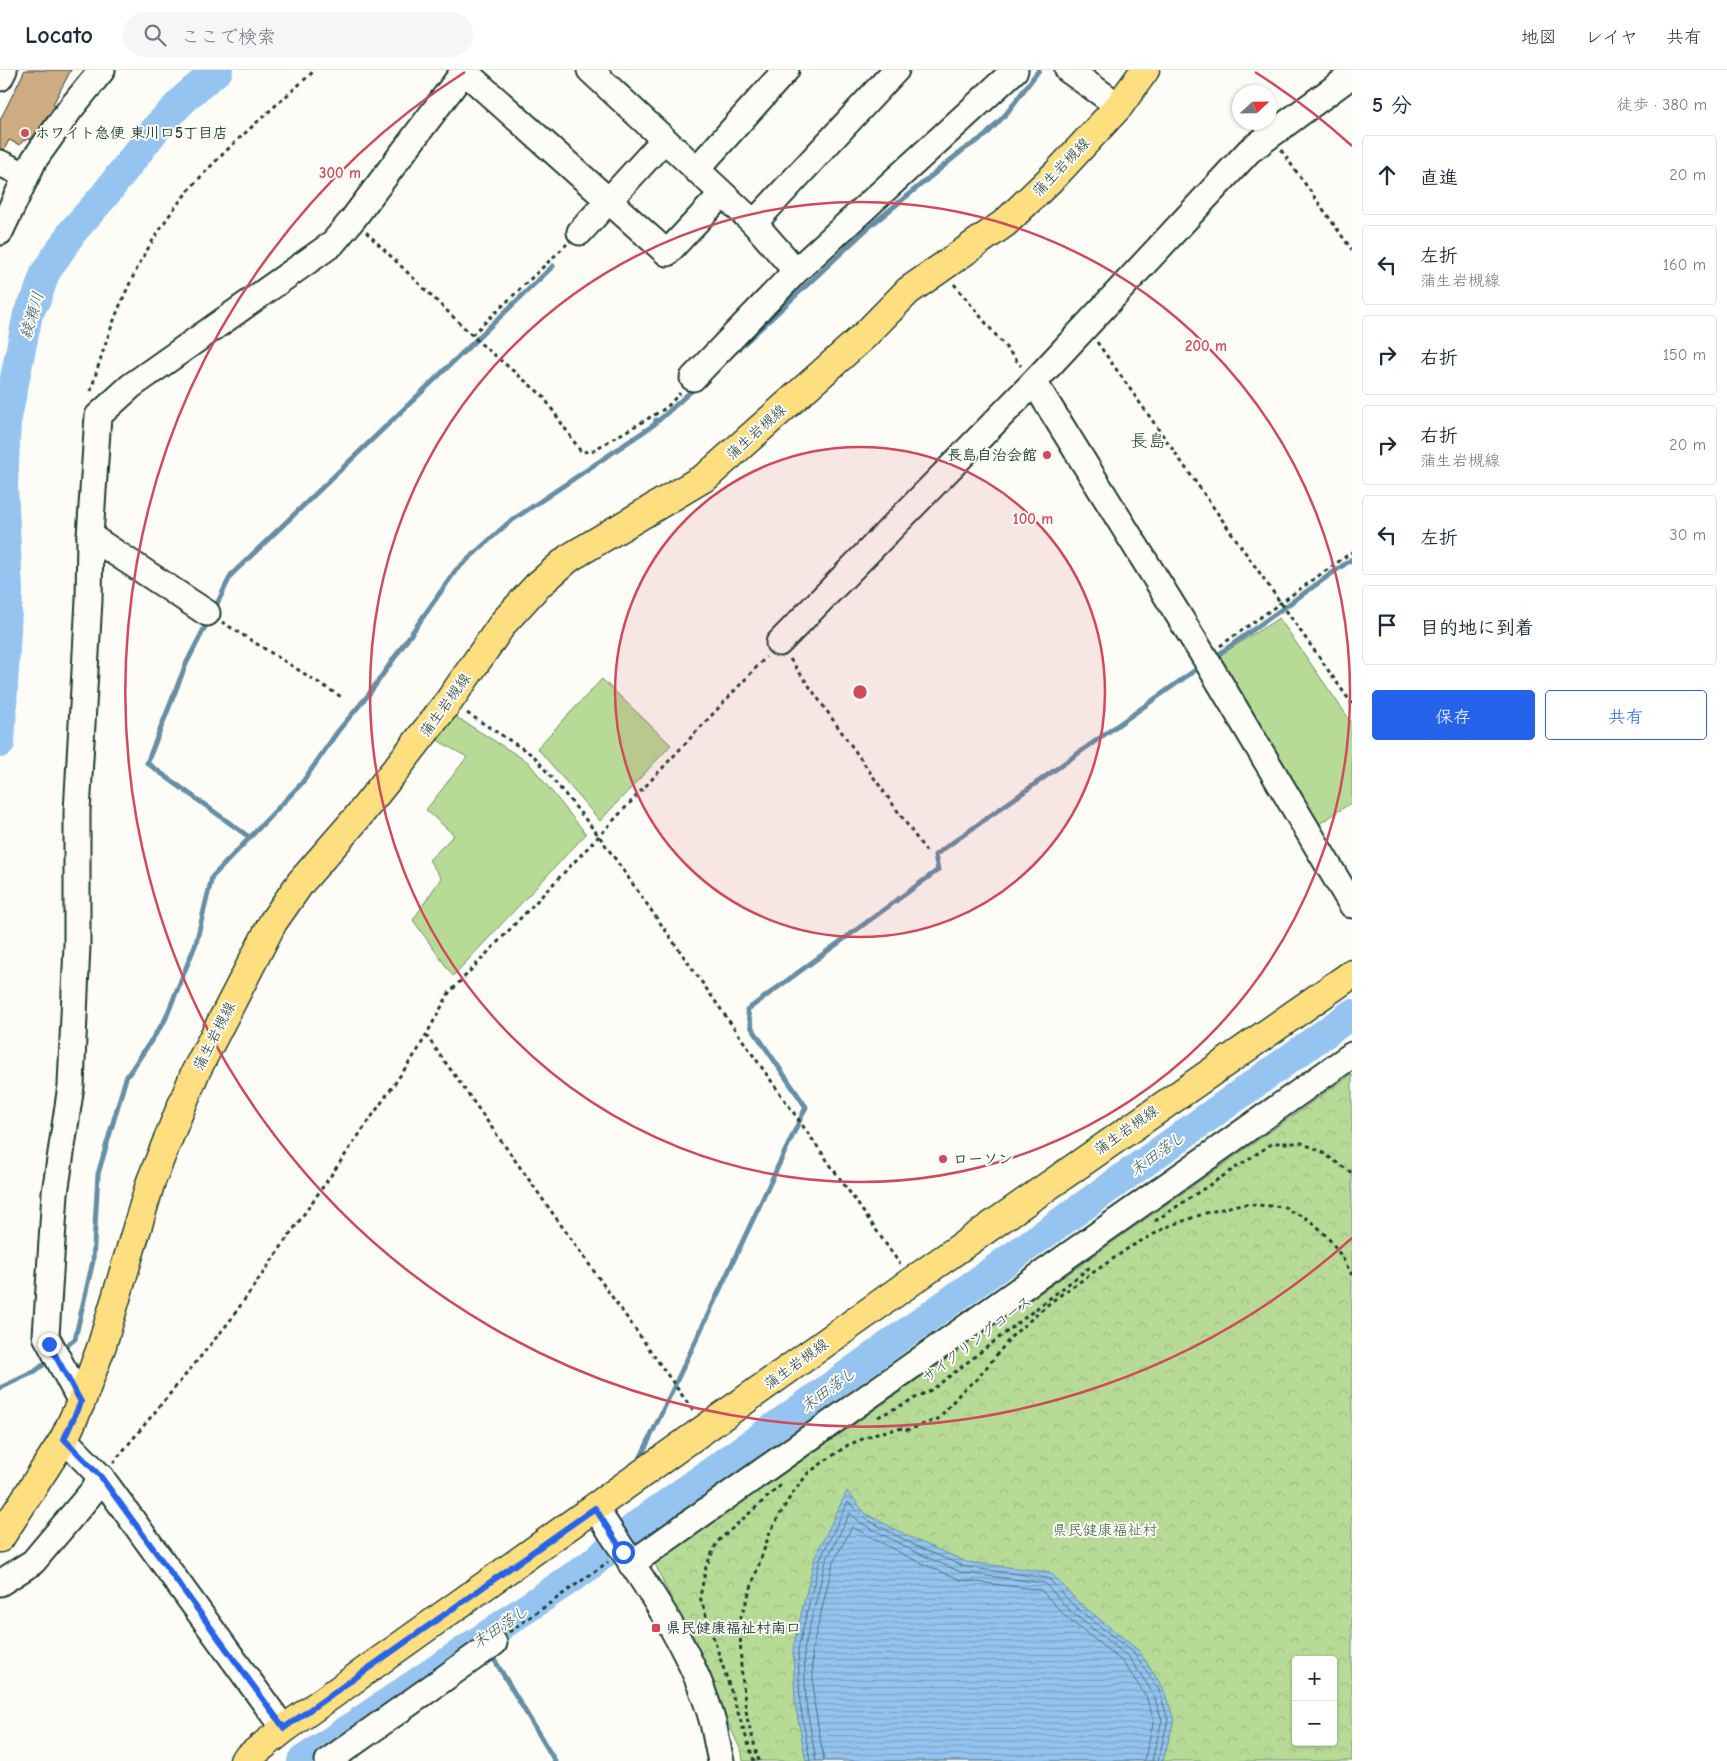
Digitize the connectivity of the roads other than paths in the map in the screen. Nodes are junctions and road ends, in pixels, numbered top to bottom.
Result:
1 (4, 70) edge
2 (102, 70) edge
3 (465, 70) edge
4 (590, 70) edge
5 (786, 70) edge
6 (896, 70) edge
7 (1013, 70) edge
8 (1068, 70) edge
9 (1145, 70) edge
10 (1352, 75) edge
11 (0, 78) edge
12 (1119, 106) junction
13 (664, 140) junction
14 (0, 163) edge
15 (696, 170) junction
16 (25, 175) junction
17 (722, 194) junction
18 (609, 202) junction
19 (754, 223) junction
20 (0, 232) edge
21 (580, 232) road end
22 (796, 271) junction
23 (694, 378) road end
24 (1034, 382) junction
25 (90, 536) junction
26 (207, 613) road end
27 (779, 643) road end
28 (1352, 905) edge
29 (1352, 974) edge
30 (1352, 1054) edge
31 (81, 1402) junction
32 (64, 1439) junction
33 (101, 1477) junction
34 (595, 1508) junction
35 (0, 1538) edge
36 (627, 1558) junction
37 (0, 1583) edge
38 (494, 1643) road end
39 (284, 1728) junction
40 (244, 1761) edge
41 (328, 1761) edge
42 (720, 1761) edge

1 - 11 street
2 - 16 street
3 - 18 street
3 - 25 street
4 - 13 street
5 - 15 street
6 - 19 street
7 - 22 street
8 - 12 street
9 - 12 main road, 蒲生岩槻線
10 - 24 street
12 - 31 main road, 蒲生岩槻線
13 - 15 street
13 - 18 street
14 - 16 street
15 - 17 street
16 - 20 street
17 - 18 street
17 - 19 street
18 - 21 street
19 - 22 street
22 - 23 street
24 - 27 street
24 - 28 street
25 - 26 street
25 - 31 street
29 - 34 main road, 蒲生岩槻線
30 - 36 street
31 - 32 main road, 蒲生岩槻線
32 - 33 street
32 - 35 main road, 蒲生岩槻線
33 - 37 street
33 - 39 street
34 - 36 street
34 - 39 main road, 蒲生岩槻線
36 - 42 street
38 - 41 street
39 - 40 main road, 蒲生岩槻線

